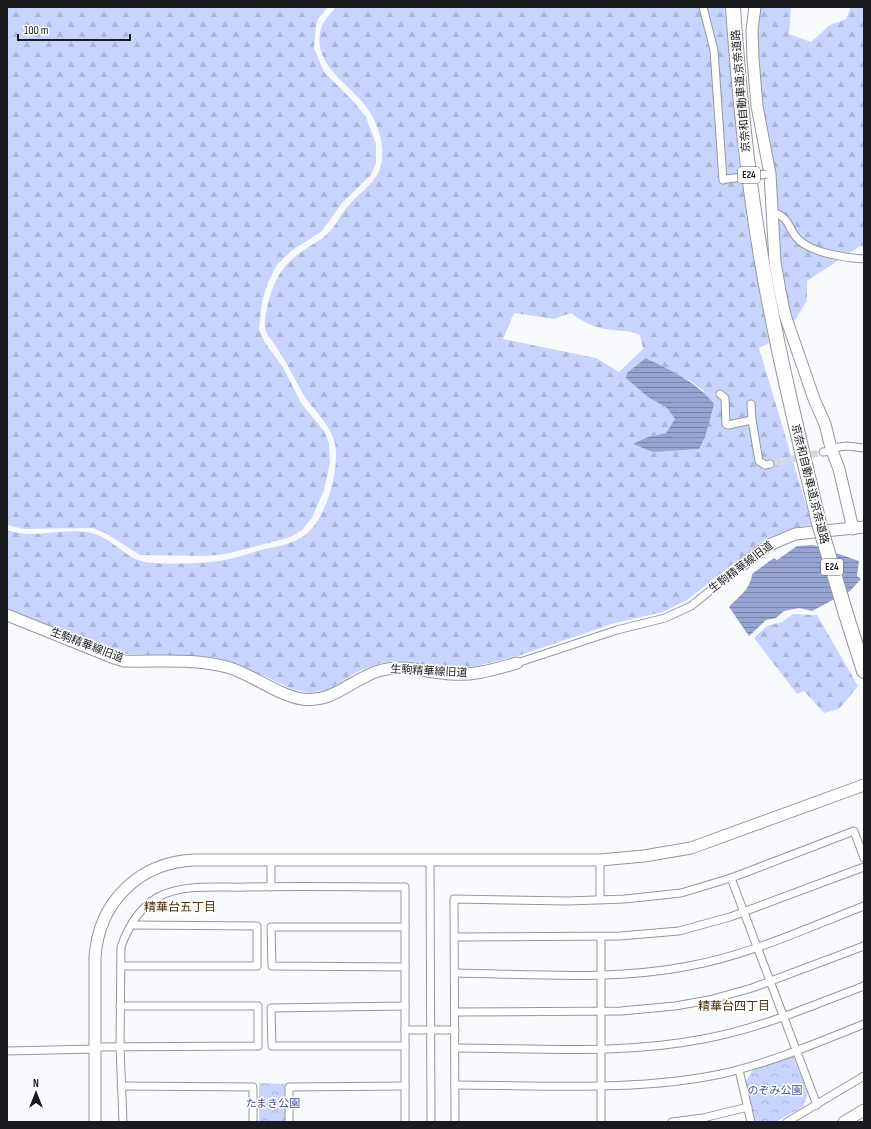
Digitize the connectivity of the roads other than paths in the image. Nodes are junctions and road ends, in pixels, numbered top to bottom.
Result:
1 (703, 7) edge
2 (733, 7) edge
3 (737, 7) edge
4 (755, 7) edge
5 (768, 174) junction
6 (773, 212) junction
7 (864, 259) edge
8 (777, 340) junction
9 (720, 394) dead end
10 (751, 404) dead end
11 (752, 420) junction
12 (864, 448) edge
13 (829, 450) junction
14 (770, 464) dead end
15 (859, 528) edge
16 (742, 565) joint
17 (7, 615) edge
18 (517, 663) joint
19 (864, 671) edge
20 (864, 785) edge
21 (864, 858) edge
22 (271, 860) junction
23 (430, 860) junction
24 (600, 860) junction
25 (864, 867) edge
26 (731, 878) junction
27 (271, 887) junction
28 (600, 899) junction
29 (864, 906) edge
30 (744, 912) junction
31 (132, 925) junction
32 (405, 927) junction
33 (455, 937) junction
34 (601, 937) junction
35 (864, 946) edge
36 (758, 947) junction
37 (121, 966) junction
38 (405, 966) junction
39 (455, 973) junction
40 (601, 974) junction
41 (770, 981) junction
42 (864, 986) edge
43 (120, 1006) junction
44 (405, 1006) junction
45 (601, 1011) junction
46 (455, 1012) junction
47 (783, 1017) junction
48 (864, 1024) edge
49 (405, 1030) junction
50 (430, 1030) junction
51 (455, 1030) junction
52 (120, 1046) junction
53 (258, 1046) junction
54 (272, 1046) junction
55 (405, 1046) junction
56 (95, 1048) junction
57 (455, 1048) junction
58 (601, 1048) junction
59 (7, 1050) edge
60 (795, 1051) junction
61 (739, 1070) junction
62 (864, 1076) edge
63 (455, 1085) junction
64 (601, 1085) junction
65 (121, 1086) junction
66 (405, 1086) junction
67 (817, 1105) junction
68 (748, 1107) junction
69 (864, 1110) edge
70 (95, 1122) edge
71 (123, 1122) edge
72 (253, 1122) edge
73 (289, 1122) edge
74 (405, 1122) edge
75 (430, 1122) edge
76 (455, 1122) edge
77 (601, 1122) edge
78 (672, 1122) edge
79 (751, 1122) edge
80 (787, 1122) edge
81 (844, 1122) edge

1 - 5 street, bridge
2 - 8 highway, 京奈和自動車道;京奈道路 / E24
3 - 8 highway, 京奈和自動車道;京奈道路 / E24
4 - 5 street
5 - 6 street
6 - 7 street
6 - 13 street
8 - 19 highway, 京奈和自動車道;京奈道路 / E24, bridge
9 - 11 street
10 - 11 street
11 - 14 street
12 - 13 street
13 - 15 street
15 - 16 street, 生駒精華線旧道
16 - 18 street, 生駒精華線旧道
17 - 18 street, 生駒精華線旧道
20 - 24 street
21 - 26 street
22 - 23 street
22 - 27 street
22 - 56 street
23 - 24 street
23 - 50 street
24 - 28 street
25 - 30 street
26 - 28 street
26 - 30 street
27 - 31 street
27 - 32 street
28 - 33 street
29 - 36 street
30 - 34 street
30 - 36 street
31 - 37 street
31 - 37 street
32 - 38 street
32 - 38 street
33 - 34 street
33 - 39 street
34 - 40 street
35 - 41 street
36 - 40 street
36 - 41 street
37 - 43 street
38 - 44 street
39 - 40 street
39 - 46 street
40 - 45 street
41 - 45 street
41 - 47 street
42 - 47 street
43 - 52 street
43 - 53 street
44 - 49 street
44 - 54 street
45 - 46 street
45 - 58 street
46 - 51 street
47 - 58 street
47 - 60 street
48 - 60 street
49 - 50 street
49 - 55 street
50 - 51 street
50 - 75 street
51 - 57 street
52 - 53 street
52 - 56 street
52 - 65 street
53 - 54 street
54 - 55 street
55 - 66 street
56 - 59 street
56 - 70 street
57 - 58 street
57 - 63 street
58 - 64 street
60 - 61 street
60 - 67 street
61 - 64 street
61 - 68 street
62 - 67 street
63 - 64 street
63 - 76 street
64 - 77 street
65 - 71 street
65 - 72 street
66 - 73 street
66 - 74 street
67 - 80 street
68 - 78 street
68 - 79 street
69 - 81 street

